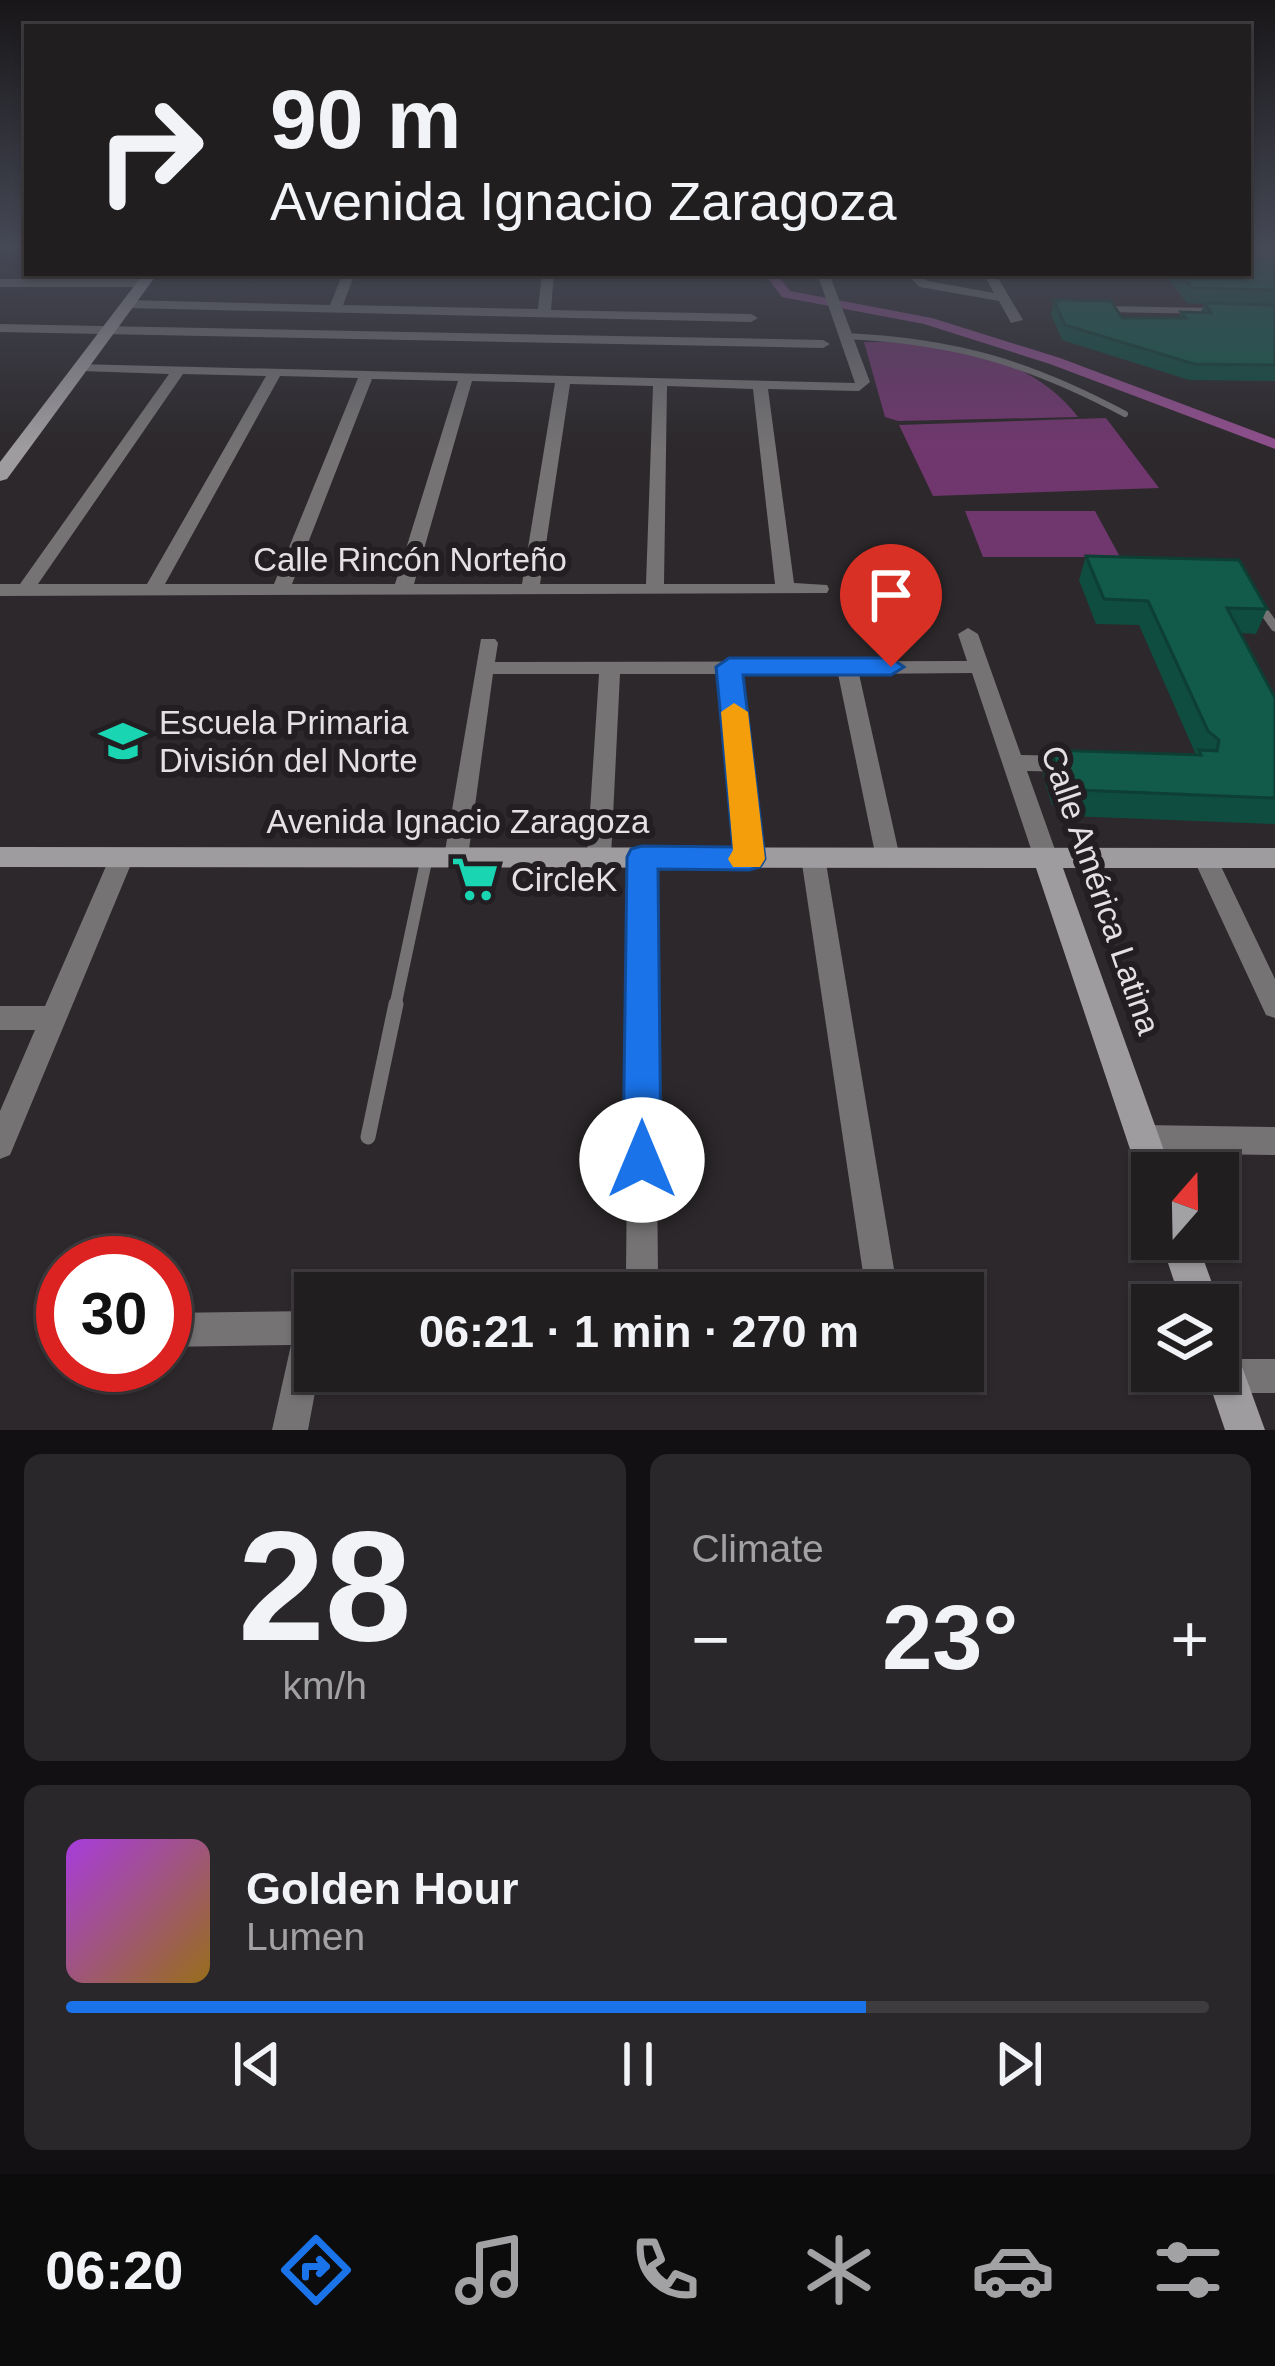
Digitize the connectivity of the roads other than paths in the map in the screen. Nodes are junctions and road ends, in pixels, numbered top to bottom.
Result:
1 (119, 316) edge
2 (475, 316) edge
3 (634, 316) edge
4 (838, 316) edge
5 (1013, 316) edge
6 (751, 318) dead end
7 (1016, 320) dead end
8 (0, 328) edge
9 (110, 328) junction
10 (469, 335) junction
11 (846, 336) junction
12 (823, 344) dead end
13 (81, 367) junction
14 (179, 369) junction
15 (274, 372) junction
16 (368, 374) junction
17 (466, 377) junction
18 (563, 380) junction
19 (660, 382) junction
20 (760, 385) junction
21 (1126, 413) dead end
22 (3, 466) edge
23 (530, 589) junction
24 (655, 589) junction
25 (785, 589) junction
26 (820, 589) dead end
27 (0, 590) edge
28 (25, 590) junction
29 (153, 590) junction
30 (281, 590) junction
31 (403, 590) junction
32 (1265, 613) edge
33 (1275, 628) edge
34 (968, 634) dead end
35 (488, 643) dead end
36 (610, 666) junction
37 (729, 667) junction
38 (847, 667) junction
39 (979, 667) junction
40 (485, 668) junction
41 (1013, 763) junction
42 (1102, 764) edge
43 (0, 856) edge
44 (122, 857) junction
45 (427, 857) junction
46 (456, 857) junction
47 (599, 857) junction
48 (642, 857) junction
49 (813, 857) junction
50 (887, 857) junction
51 (1046, 858) junction
52 (1205, 858) junction
53 (749, 859) junction
54 (1275, 859) edge
55 (1275, 1007) edge
56 (0, 1018) edge
57 (54, 1018) junction
58 (368, 1137) dead end
59 (1144, 1139) junction
60 (1275, 1141) edge
61 (0, 1144) edge
62 (1149, 1152) edge
63 (642, 1272) edge
64 (880, 1272) edge
65 (294, 1328) edge
66 (192, 1330) edge
67 (1239, 1369) edge
68 (1275, 1376) edge
69 (299, 1392) edge
70 (1232, 1392) edge
71 (290, 1430) edge
72 (1245, 1430) edge

1 - 9 main road
2 - 10 street
3 - 6 street
4 - 11 street
5 - 7 street
8 - 9 street
9 - 10 street
9 - 13 main road
10 - 12 street
11 - 20 street
11 - 21 lane
13 - 14 street
13 - 22 main road
14 - 15 street
14 - 28 street
15 - 16 street
15 - 29 street
16 - 17 street
16 - 30 street
17 - 18 street
17 - 31 street
18 - 19 street
18 - 23 street
19 - 20 street
19 - 24 street
20 - 25 street
23 - 24 street, Calle Rincón Norteño
23 - 31 street, Calle Rincón Norteño
24 - 25 street, Calle Rincón Norteño
25 - 26 street, Calle Rincón Norteño
27 - 28 street, Calle Rincón Norteño
28 - 29 street, Calle Rincón Norteño
29 - 30 street, Calle Rincón Norteño
30 - 31 street, Calle Rincón Norteño
32 - 33 lane
34 - 39 street, Calle América Latina
35 - 40 street
36 - 37 street
36 - 40 street
36 - 47 street
37 - 38 street
37 - 53 street
38 - 39 street
38 - 50 street
39 - 41 street, Calle América Latina
40 - 46 street
41 - 42 street
41 - 51 street, Calle América Latina
43 - 44 main road, Avenida Ignacio Zaragoza
44 - 45 main road, Avenida Ignacio Zaragoza
44 - 57 street
45 - 46 main road, Avenida Ignacio Zaragoza
45 - 58 lane
46 - 47 main road, Avenida Ignacio Zaragoza
47 - 48 main road, Avenida Ignacio Zaragoza
48 - 53 main road, Avenida Ignacio Zaragoza
48 - 63 street
49 - 50 main road, Avenida Ignacio Zaragoza
49 - 53 main road, Avenida Ignacio Zaragoza
49 - 64 street
50 - 51 main road, Avenida Ignacio Zaragoza
51 - 52 main road, Avenida Ignacio Zaragoza
51 - 59 main road, Calle América Latina
52 - 54 main road, Avenida Ignacio Zaragoza
52 - 55 street
56 - 57 street
57 - 61 street
59 - 60 street
59 - 62 main road, Calle América Latina
65 - 66 street
67 - 68 street
69 - 71 street
70 - 72 main road

